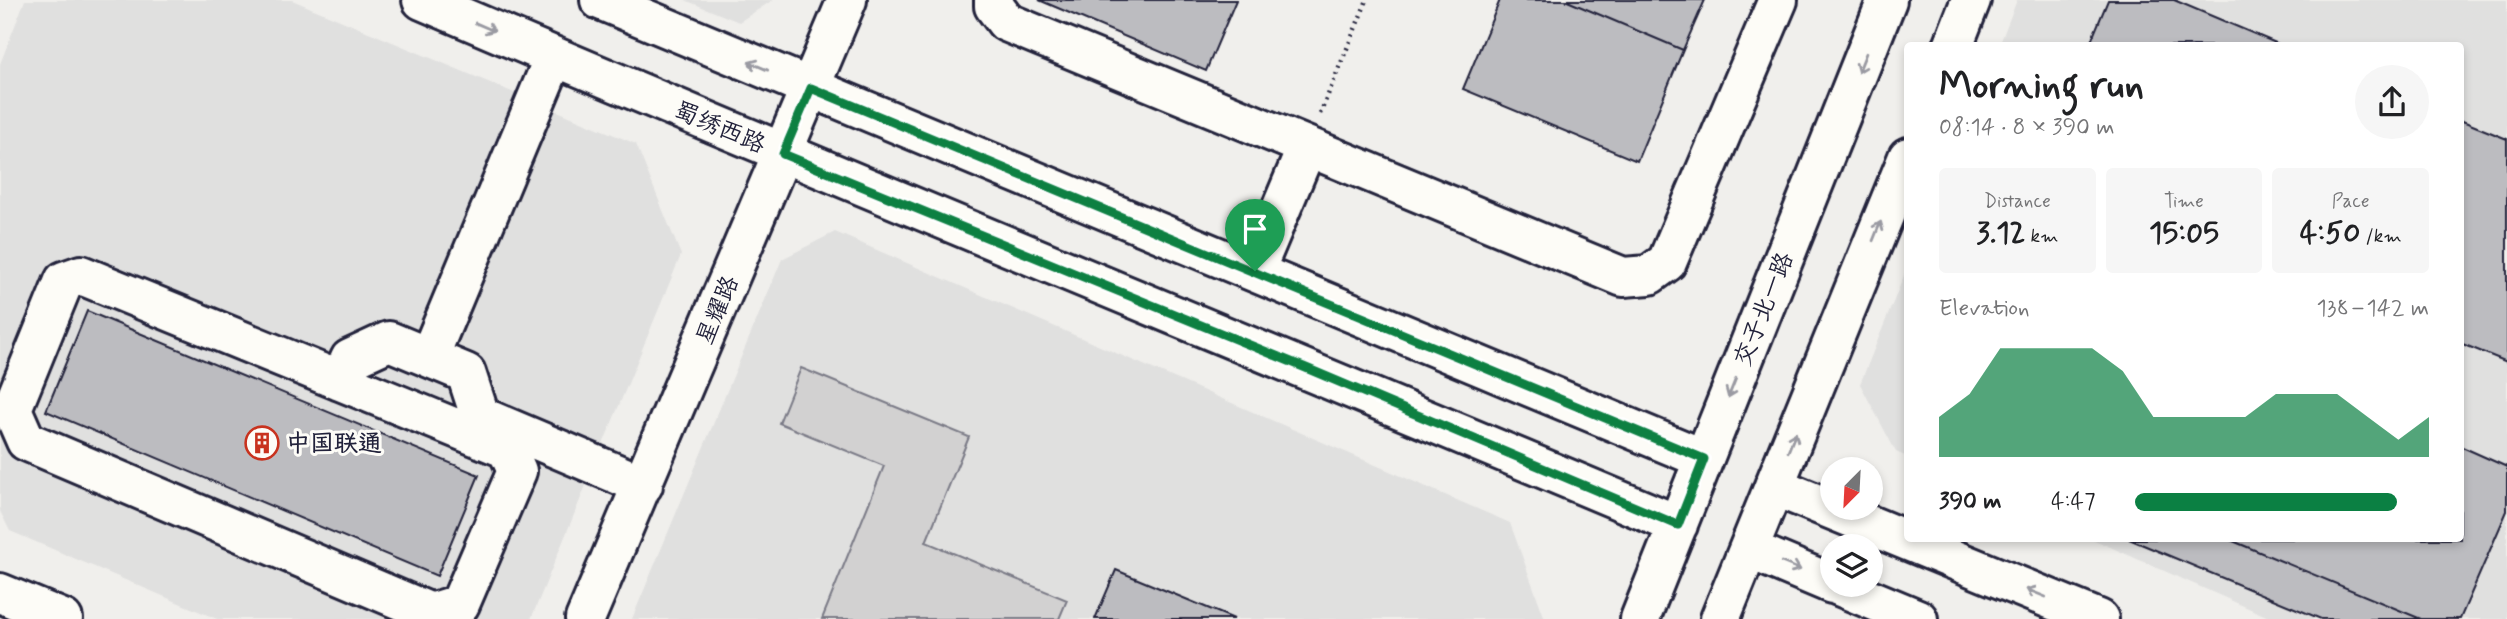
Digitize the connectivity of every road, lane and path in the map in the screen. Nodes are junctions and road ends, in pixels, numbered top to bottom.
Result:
1 (422, 0) edge
2 (600, 0) edge
3 (847, 0) edge
4 (994, 0) edge
5 (1367, 0) edge
6 (1778, 0) edge
7 (1887, 0) edge
8 (1971, 0) edge
9 (1955, 42) edge
10 (554, 57) junction
11 (811, 88) junction
12 (1307, 147) junction
13 (783, 154) junction
14 (1904, 167) edge
15 (1255, 271) junction
16 (429, 358) junction
17 (340, 381) junction
18 (511, 440) junction
19 (1704, 459) junction
20 (643, 485) junction
21 (1774, 486) junction
22 (1678, 525) junction
23 (1904, 539) edge
24 (1911, 542) edge
25 (1749, 549) junction
26 (1820, 579) edge
27 (0, 593) edge
28 (1865, 597) edge
29 (63, 619) edge
30 (585, 619) edge
31 (1640, 619) edge
32 (1720, 619) edge
33 (1918, 619) edge
34 (2099, 619) edge

1 -> 10 street, 蜀绣西路
11 -> 2 street
3 - 11 street, 星耀路
4 - 12 street
5 - 12 path
6 - 12 street
7 -> 19 street, 交子北一路
8 - 9 street
10 - 13 street, 蜀绣西路
10 - 16 street
11 - 13 street, 星耀路
11 - 15 street
12 - 15 street
13 - 20 street, 星耀路
13 - 22 street, 蜀绣西路
21 -> 14 street
15 - 19 street
16 - 17 street
16 - 18 street
17 - 18 street
17 - 18 street
18 - 20 street
19 - 22 street, 交子北一路
20 - 30 street, 星耀路
23 -> 21 street
21 - 25 street
22 - 31 street, 交子北一路
34 -> 24 street
25 -> 26 street
25 - 32 street
27 - 29 street
28 - 33 street

